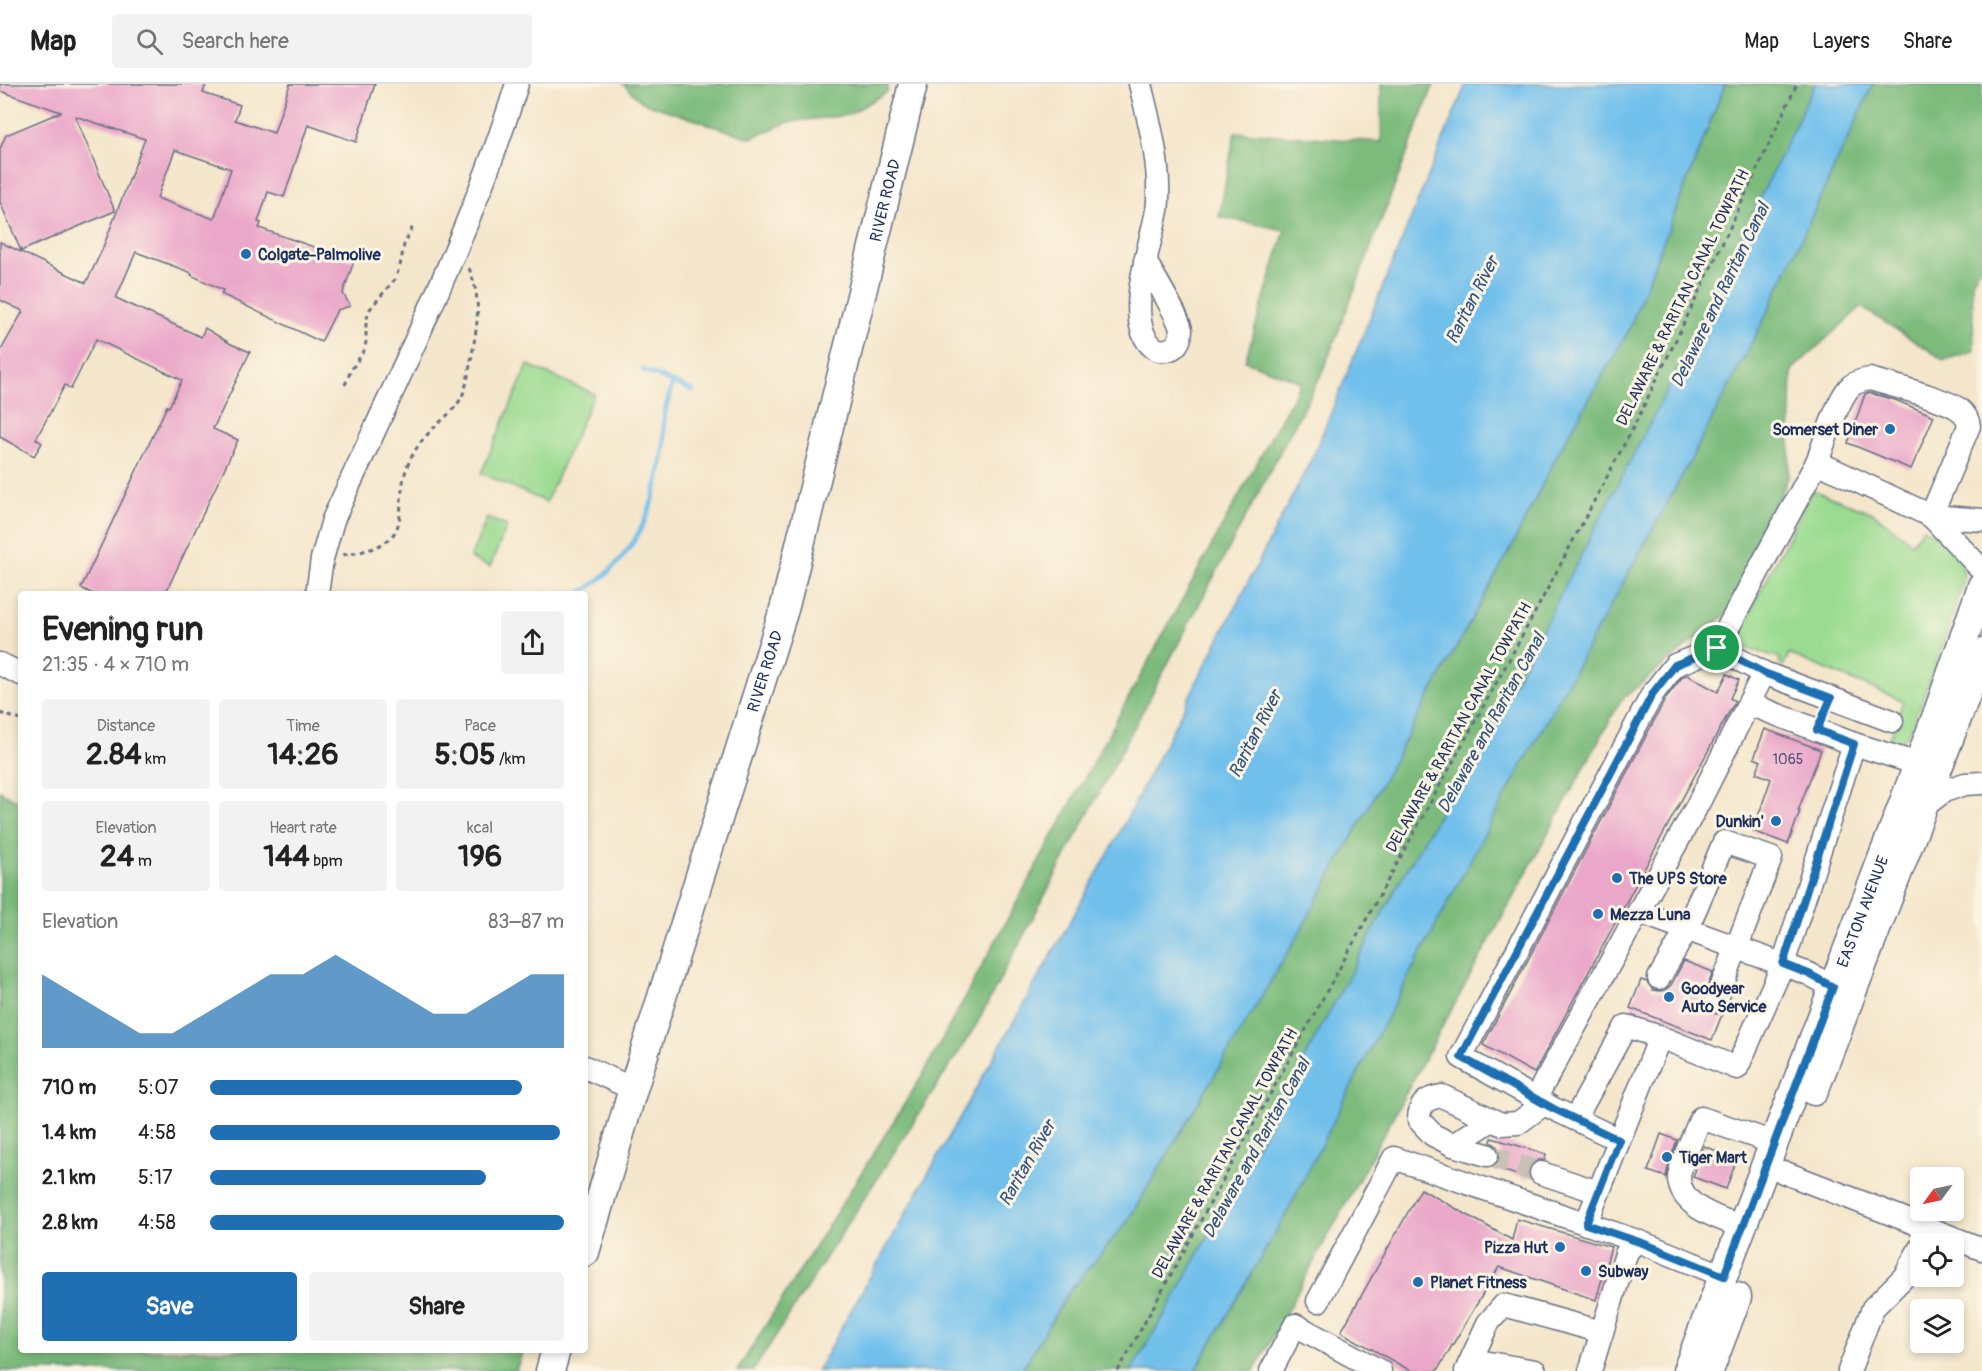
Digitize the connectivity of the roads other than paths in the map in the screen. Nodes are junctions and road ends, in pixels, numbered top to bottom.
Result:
1 (517, 84) edge
2 (914, 84) edge
3 (1140, 84) edge
4 (1145, 261) dead end
5 (1817, 462) junction
6 (1931, 516) junction
7 (1982, 520) edge
8 (1982, 570) edge
9 (1982, 586) edge
10 (317, 591) edge
11 (1717, 648) junction
12 (1982, 653) edge
13 (0, 664) edge
14 (18, 673) edge
15 (1764, 673) junction
16 (1982, 676) edge
17 (1831, 698) junction
18 (1749, 704) junction
19 (1892, 721) dead end
20 (1817, 730) junction
21 (1952, 732) junction
22 (1854, 744) junction
23 (1930, 761) junction
24 (1973, 783) edge
25 (1923, 807) junction
26 (1639, 912) junction
27 (1687, 929) junction
28 (1736, 947) junction
29 (1783, 964) junction
30 (1659, 978) dead end
31 (1833, 987) junction
32 (1716, 1001) dead end
33 (1660, 1037) junction
34 (588, 1069) edge
35 (633, 1089) junction
36 (1540, 1101) junction
37 (1575, 1119) junction
38 (1492, 1120) junction
39 (1619, 1140) junction
40 (1774, 1143) junction
41 (1453, 1145) junction
42 (1487, 1155) tunnel mouth
43 (1783, 1172) junction
44 (1541, 1173) tunnel mouth
45 (1598, 1192) junction
46 (1586, 1224) junction
47 (1742, 1227) junction
48 (1910, 1233) edge
49 (588, 1242) edge
50 (1640, 1242) junction
51 (1964, 1246) edge
52 (1982, 1249) edge
53 (1910, 1266) edge
54 (1724, 1276) junction
55 (1318, 1301) dead end
56 (1602, 1332) junction
57 (555, 1353) edge
58 (1469, 1366) edge
59 (550, 1371) edge
60 (1271, 1371) edge
61 (1380, 1371) edge
62 (1535, 1371) edge
63 (1590, 1371) edge
64 (1687, 1371) edge
65 (1709, 1371) edge
66 (1849, 1371) edge

1 - 10 street
2 - 35 main road, RIVER ROAD
3 - 4 street
5 - 6 street
5 - 6 street
5 - 11 street
6 - 7 street
6 - 8 street
9 - 23 main road, EASTON AVENUE
11 - 15 street
11 - 36 street
12 - 21 main road, EASTON AVENUE
13 - 14 street
15 - 17 street
15 - 18 street
16 - 21 main road
17 - 19 street
17 - 20 street
18 - 20 street
18 - 26 street
20 - 22 street
21 - 23 main road, EASTON AVENUE
22 - 23 street
22 - 29 street
23 - 24 street
23 - 25 main road, EASTON AVENUE
23 - 31 main road, EASTON AVENUE
24 - 25 street
25 - 43 main road, EASTON AVENUE
26 - 27 street
26 - 36 street
27 - 28 street
27 - 28 street
27 - 30 street
28 - 29 street
28 - 32 street
29 - 31 street
29 - 33 street
31 - 40 main road, EASTON AVENUE
33 - 37 street
33 - 39 street
34 - 35 street
35 - 49 main road, RIVER ROAD
36 - 37 street
36 - 38 street
37 - 39 street
38 - 41 street
38 - 41 street
39 - 45 street
40 - 47 main road, EASTON AVENUE
40 - 47 street
41 - 42 street
43 - 48 street
43 - 65 main road, EASTON AVENUE
44 - 45 street
45 - 46 street
46 - 50 street
46 - 55 street
47 - 54 main road, EASTON AVENUE
50 - 54 street
50 - 56 street
51 - 52 street
53 - 66 street
54 - 64 main road, EASTON AVENUE
56 - 58 street
56 - 63 street
57 - 59 main road
58 - 62 street
60 - 61 street

